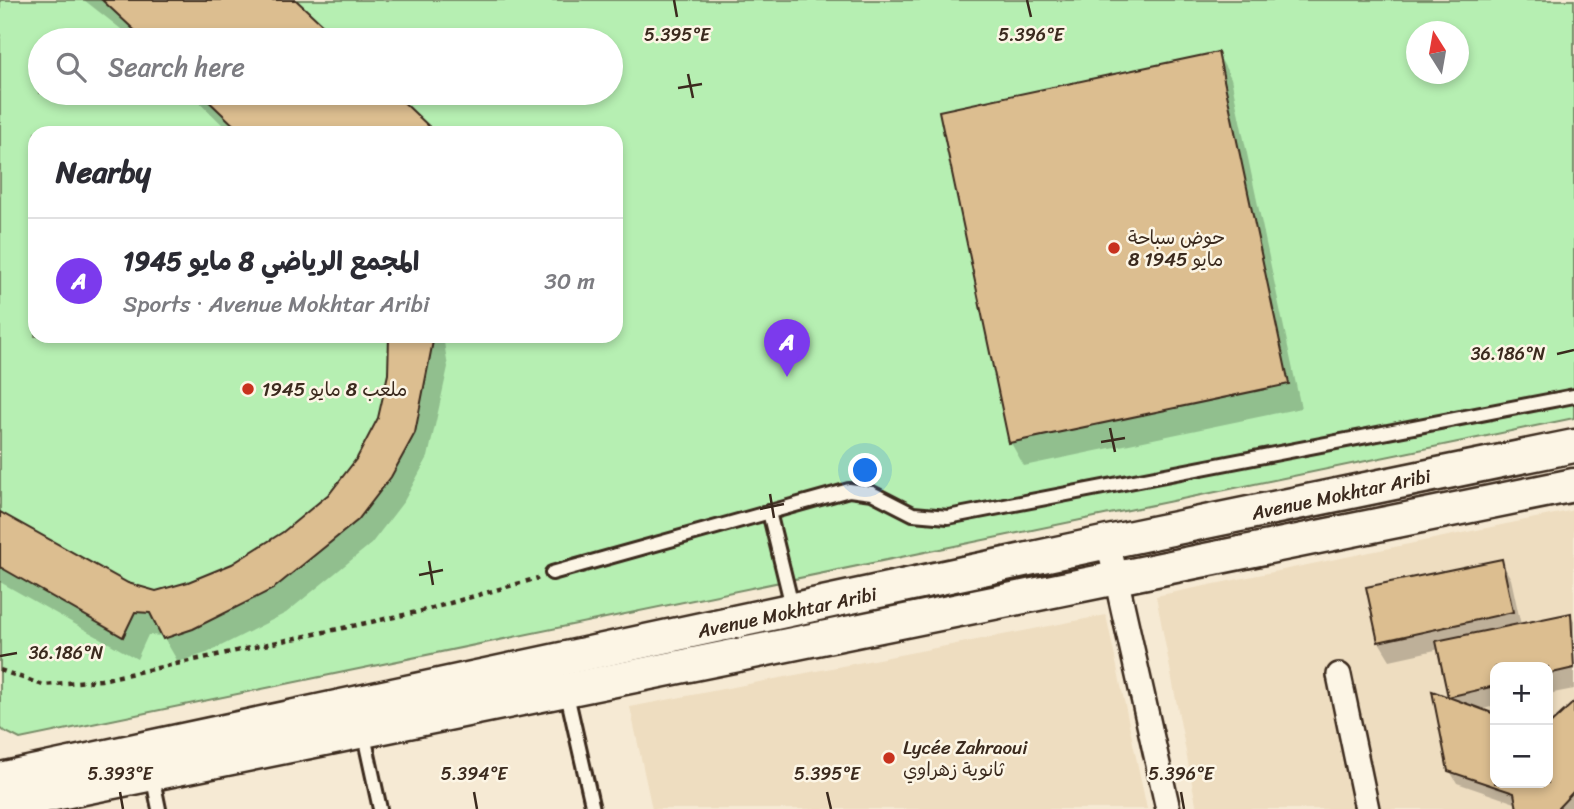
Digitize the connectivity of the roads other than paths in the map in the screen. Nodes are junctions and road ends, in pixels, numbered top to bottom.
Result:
1 (1574, 396) edge
2 (1574, 446) edge
3 (1574, 485) edge
4 (769, 512) junction
5 (1108, 542) junction
6 (552, 573) road end
7 (1117, 580) junction
8 (784, 612) junction
9 (779, 645) junction
10 (563, 675) junction
11 (1339, 675) dead end
12 (360, 719) junction
13 (149, 762) junction
14 (0, 779) edge
15 (0, 805) edge
16 (159, 809) edge
17 (380, 809) edge
18 (593, 809) edge
19 (1168, 809) edge
20 (1367, 809) edge

1 - 4 lane
2 - 5 main road, Avenue Mokhtar Aribi
3 - 7 main road, Avenue Mokhtar Aribi
4 - 6 lane
4 - 8 lane
5 - 7 street
5 - 8 main road, Avenue Mokhtar Aribi
7 - 9 main road, Avenue Mokhtar Aribi
7 - 19 street
8 - 9 main road
8 - 10 main road, Avenue Mokhtar Aribi
9 - 10 main road, Avenue Mokhtar Aribi
10 - 12 main road, Avenue Mokhtar Aribi
10 - 18 lane
11 - 20 street
12 - 13 main road, Avenue Mokhtar Aribi
12 - 17 lane
13 - 14 main road, Avenue Mokhtar Aribi
13 - 15 main road, Avenue Mokhtar Aribi
13 - 16 lane

